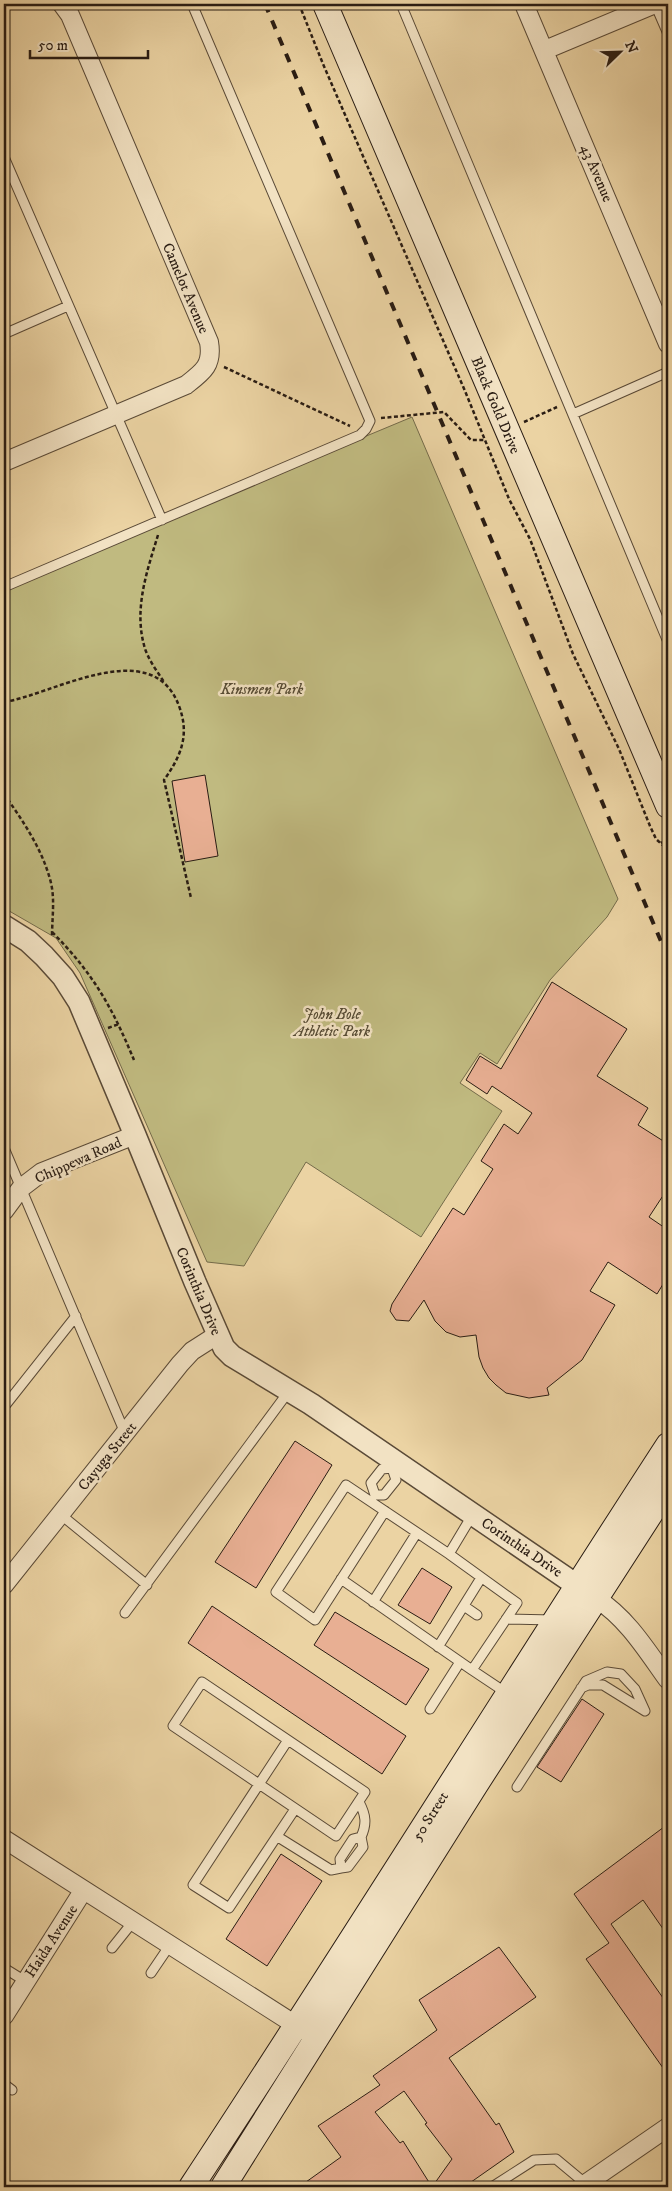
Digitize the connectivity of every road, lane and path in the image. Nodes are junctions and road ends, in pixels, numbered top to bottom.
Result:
1 (62, 4) edge
2 (192, 4) edge
3 (299, 4) edge
4 (325, 4) edge
5 (401, 4) edge
6 (524, 4) edge
7 (655, 4) edge
8 (668, 34) edge
9 (545, 50) junction
10 (4, 157) edge
11 (68, 306) junction
12 (4, 334) edge
13 (668, 344) edge
14 (209, 360) junction
15 (668, 372) edge
16 (573, 414) junction
17 (116, 415) junction
18 (370, 421) junction
19 (484, 440) junction
20 (4, 462) edge
21 (162, 520) junction
22 (4, 587) edge
23 (668, 642) edge
24 (165, 684) junction
25 (8, 701) junction
26 (4, 702) edge
27 (4, 706) edge
28 (4, 794) edge
29 (668, 806) edge
30 (668, 840) edge
31 (661, 843) junction
32 (668, 850) edge
33 (191, 898) dead end
34 (4, 926) edge
35 (52, 932) junction
36 (44, 956) junction
37 (134, 1060) dead end
38 (136, 1134) junction
39 (4, 1148) edge
40 (22, 1188) junction
41 (4, 1211) edge
42 (76, 1316) junction
43 (217, 1335) junction
44 (289, 1391) junction
45 (4, 1407) edge
46 (125, 1433) junction
47 (668, 1445) edge
48 (394, 1465) junction
49 (668, 1487) edge
50 (373, 1499) junction
51 (385, 1512) junction
52 (60, 1514) junction
53 (474, 1514) junction
54 (416, 1534) junction
55 (449, 1554) junction
56 (481, 1578) junction
57 (341, 1579) junction
58 (4, 1585) edge
59 (147, 1585) junction
60 (578, 1585) junction
61 (597, 1599) junction
62 (373, 1602) junction
63 (464, 1606) junction
64 (125, 1613) dead end
65 (477, 1615) dead end
66 (506, 1619) junction
67 (555, 1620) junction
68 (438, 1647) junction
69 (460, 1662) junction
70 (472, 1670) junction
71 (668, 1680) edge
72 (581, 1688) junction
73 (508, 1694) junction
74 (430, 1709) dead end
75 (288, 1740) junction
76 (259, 1783) junction
77 (517, 1787) dead end
78 (359, 1802) junction
79 (295, 1809) junction
80 (278, 1837) junction
81 (4, 1839) edge
82 (83, 1892) junction
83 (132, 1923) junction
84 (170, 1945) junction
85 (112, 1948) dead end
86 (4, 1968) edge
87 (151, 1973) dead end
88 (25, 1981) junction
89 (4, 2016) edge
90 (297, 2026) junction
91 (317, 2039) junction
92 (667, 2132) edge
93 (583, 2186) edge
94 (191, 2187) edge
95 (223, 2187) edge
96 (492, 2187) edge

1 - 14 street, Camelot Avenue
2 - 18 lane
3 - 19 path
4 - 29 main road, Black Gold Drive
5 - 16 lane
6 - 9 street, 43 Avenue
7 - 8 lane
7 - 9 street
9 - 13 street, 43 Avenue
10 - 11 lane
11 - 12 lane
11 - 17 lane
14 - 17 street
14 - 18 path
15 - 16 lane
16 - 23 lane
17 - 20 street
17 - 21 lane
18 - 19 path
18 - 21 lane
19 - 31 path
21 - 22 lane
21 - 24 path
24 - 25 path
24 - 33 path
25 - 26 path
25 - 27 path
28 - 35 path
30 - 31 path
31 - 32 path
34 - 36 street, Corinthia Drive
35 - 36 path
35 - 37 path
36 - 38 street, Corinthia Drive
38 - 40 street, Chippewa Road
38 - 43 street, Corinthia Drive
39 - 40 lane
40 - 41 street, Chippewa Road
40 - 42 lane
42 - 45 lane
42 - 46 lane
43 - 44 street, Corinthia Drive
43 - 46 street, Cayuga Street
44 - 48 street, Corinthia Drive
44 - 59 lane
46 - 52 street, Cayuga Street
47 - 60 main road, 50 Street
48 - 50 lane
48 - 50 lane
48 - 53 street, Corinthia Drive
49 - 61 main road, 50 Street
50 - 51 lane
50 - 57 lane
51 - 54 lane
51 - 57 lane
52 - 58 street, Cayuga Street
52 - 59 lane
53 - 55 lane
53 - 60 street, Corinthia Drive
54 - 55 lane
54 - 62 lane
55 - 56 lane
56 - 63 lane
56 - 66 lane
57 - 62 lane
59 - 64 lane
60 - 61 street, Corinthia Drive
60 - 67 main road, 50 Street
61 - 71 street
61 - 91 main road, 50 Street
62 - 68 lane
63 - 65 lane
63 - 68 lane
66 - 67 lane
66 - 70 lane
67 - 73 main road, 50 Street
68 - 69 lane
69 - 70 lane
69 - 74 lane
70 - 73 lane
72 - 72 lane
72 - 77 lane
73 - 90 main road, 50 Street
75 - 76 lane
75 - 76 lane
75 - 78 lane
76 - 79 lane
76 - 80 lane
78 - 79 lane
78 - 80 lane
79 - 80 lane
81 - 82 street
82 - 83 street
82 - 88 street, Haida Avenue
83 - 84 street
83 - 85 lane
84 - 87 lane
84 - 90 street
86 - 88 lane
88 - 89 street, Haida Avenue
90 - 91 street
90 - 94 main road, 50 Street
91 - 95 main road, 50 Street
92 - 93 street
93 - 96 lane

